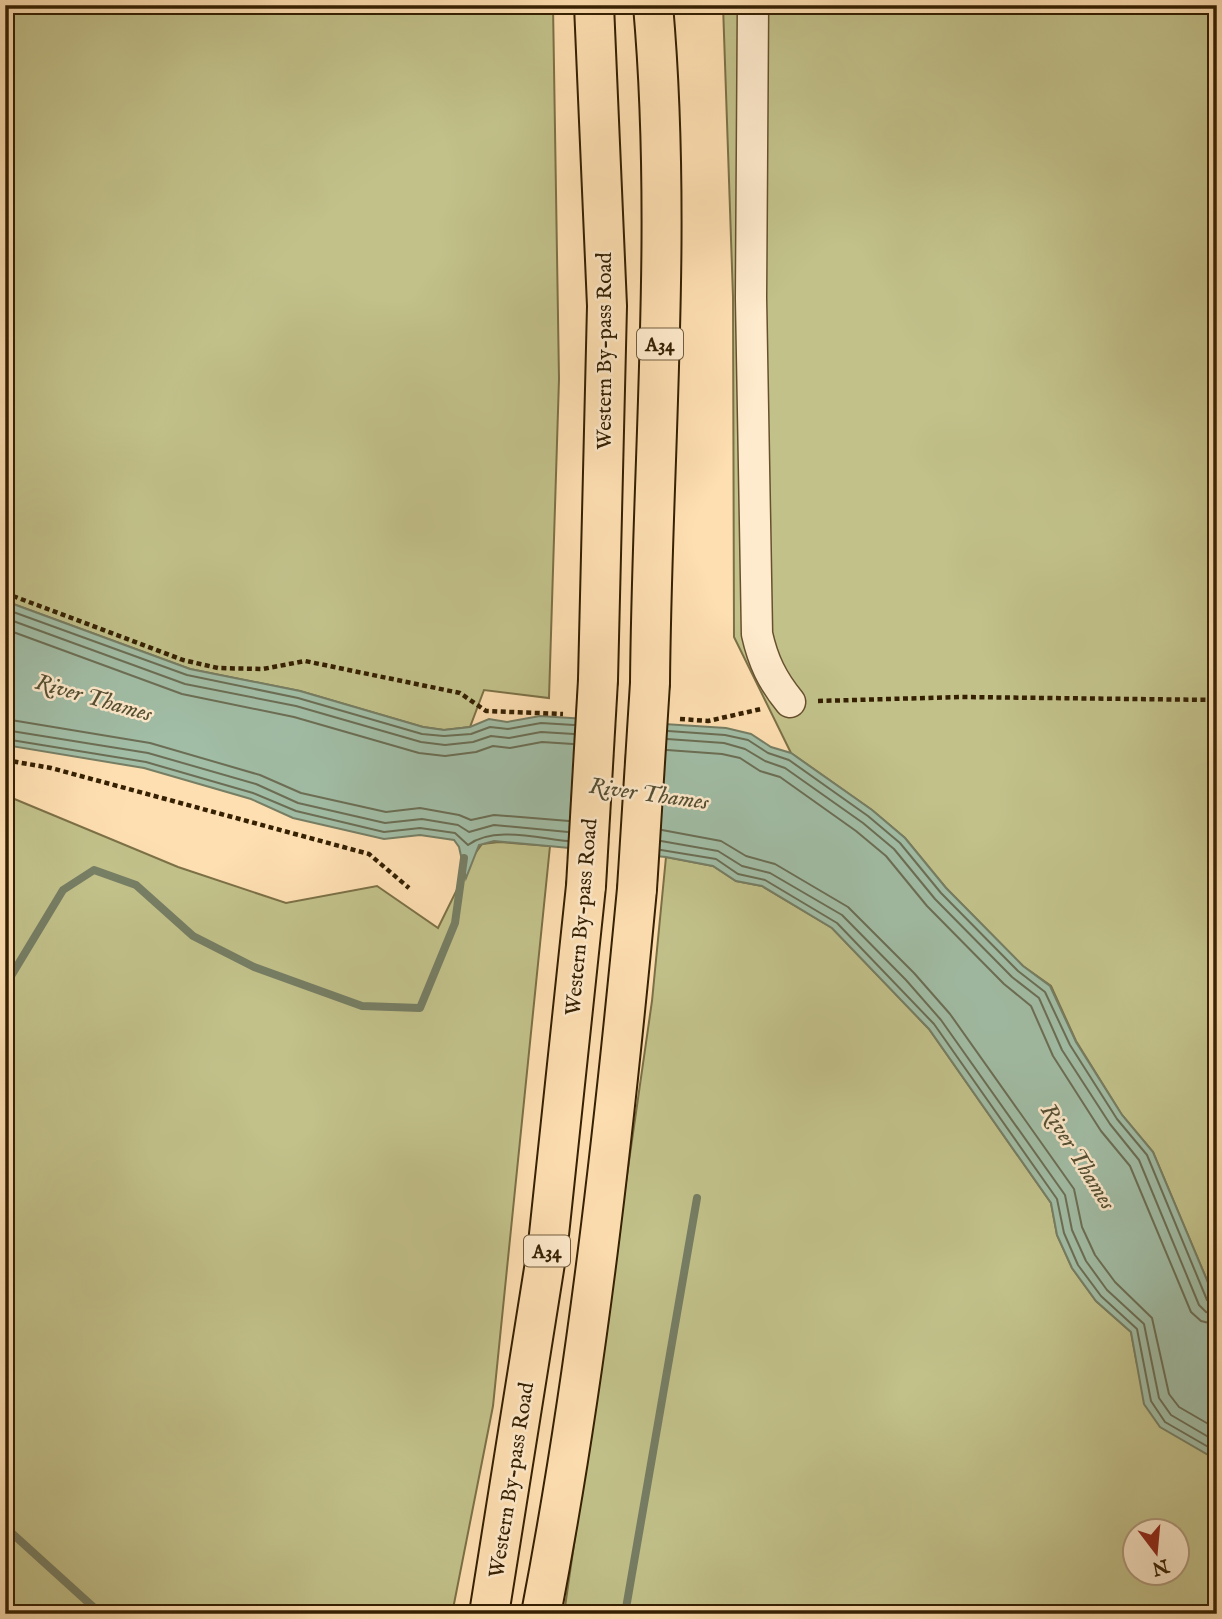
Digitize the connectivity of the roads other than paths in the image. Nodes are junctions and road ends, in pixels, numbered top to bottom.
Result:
1 (594, 5) edge
2 (653, 5) edge
3 (753, 5) edge
4 (790, 702) road end
5 (489, 1614) edge
6 (541, 1614) edge

1 - 5 highway, Western By-pass Road / A34, bridge
2 - 6 highway, A34, bridge
3 - 4 lane

